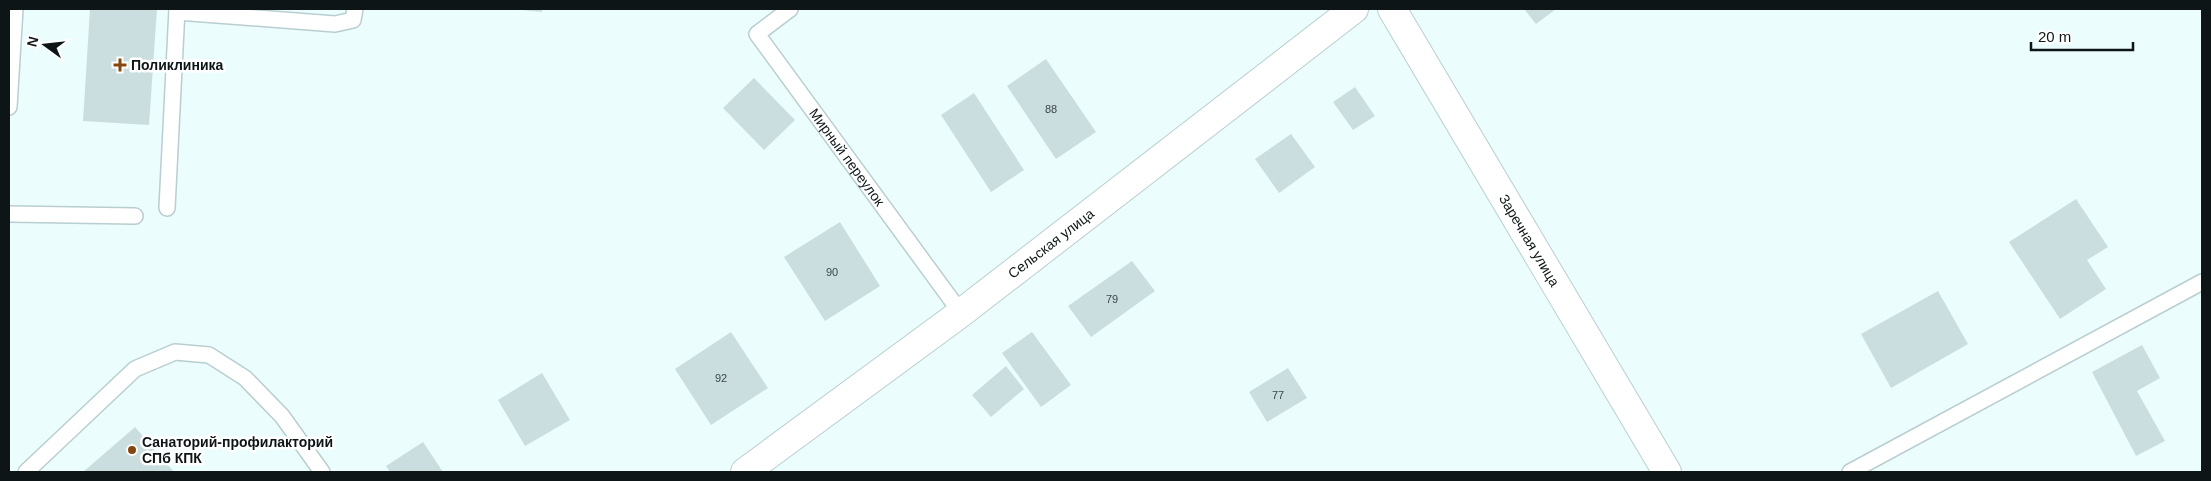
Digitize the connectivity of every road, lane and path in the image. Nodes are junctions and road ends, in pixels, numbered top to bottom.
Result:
1 (15, 9) edge
2 (355, 9) edge
3 (790, 9) edge
4 (1354, 9) edge
5 (1392, 9) edge
6 (177, 10) edge
7 (9, 107) edge
8 (167, 208) dead end
9 (9, 214) edge
10 (135, 216) dead end
11 (2202, 282) edge
12 (961, 313) junction
13 (26, 472) edge
14 (322, 472) edge
15 (745, 472) edge
16 (1666, 472) edge
17 (1850, 472) edge

1 - 7 lane
2 - 6 lane
3 - 12 lane, Мирный переулок
4 - 12 street, Сельская улица
5 - 16 street, Заречная улица
6 - 8 lane
9 - 10 lane
11 - 17 lane
12 - 15 street, Сельская улица
13 - 14 lane

